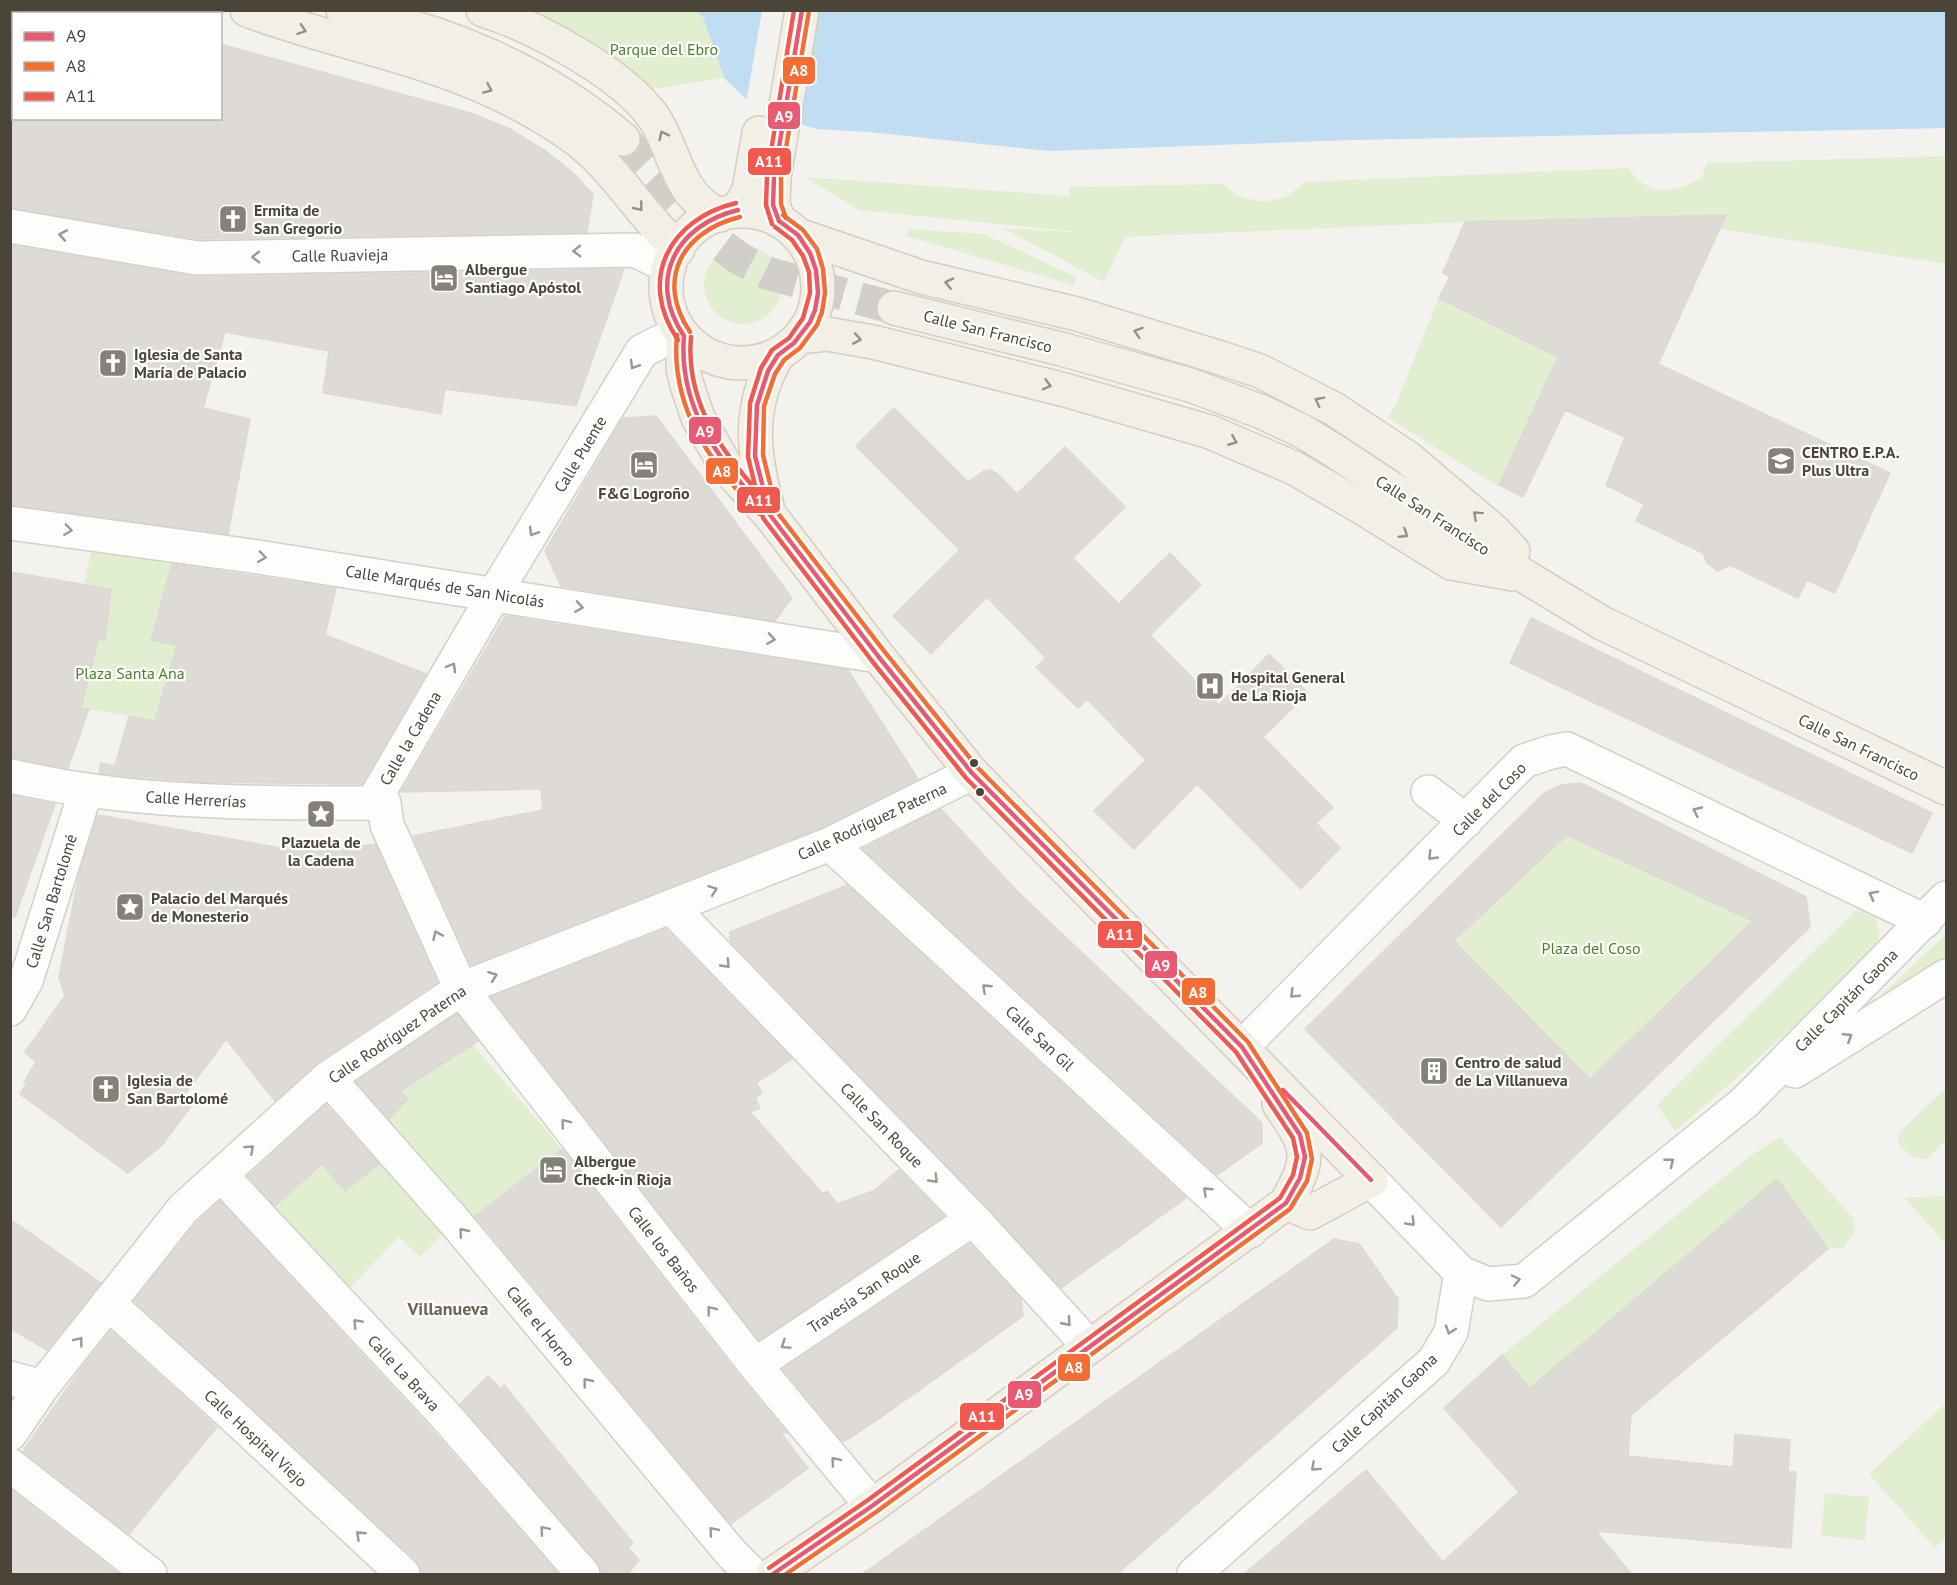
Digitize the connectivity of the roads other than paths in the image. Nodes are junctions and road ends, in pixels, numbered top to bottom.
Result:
1 (247, 10) edge
2 (343, 10) edge
3 (483, 10) edge
4 (780, 10) edge
5 (802, 10) edge
6 (623, 139) tunnel mouth
7 (765, 161) junction
8 (729, 212) junction
9 (10, 226) edge
10 (788, 228) junction
11 (673, 258) junction
12 (894, 308) tunnel mouth
13 (682, 334) junction
14 (789, 346) junction
15 (770, 515) junction
16 (10, 522) edge
17 (1526, 577) junction
18 (495, 593) junction
19 (878, 656) junction
20 (972, 773) junction
21 (10, 776) edge
22 (1947, 788) edge
23 (86, 790) junction
24 (1428, 792) dead end
25 (384, 803) junction
26 (1466, 821) junction
27 (830, 844) junction
28 (670, 907) junction
29 (1936, 909) edge
30 (1947, 976) edge
31 (461, 989) junction
32 (10, 1009) edge
33 (1242, 1047) junction
34 (328, 1078) junction
35 (1745, 1102) junction
36 (221, 1175) junction
37 (1371, 1180) junction
38 (1286, 1203) junction
39 (973, 1219) junction
40 (1250, 1231) junction
41 (1461, 1273) junction
42 (108, 1304) junction
43 (1089, 1347) junction
44 (755, 1365) junction
45 (10, 1378) edge
46 (42, 1387) junction
47 (10, 1434) edge
48 (10, 1465) edge
49 (872, 1506) junction
50 (150, 1575) edge
51 (403, 1575) edge
52 (583, 1575) edge
53 (752, 1575) edge
54 (773, 1575) edge
55 (1194, 1575) edge

1 -> 11 main road
2 - 6 main road
8 -> 3 main road
4 - 7 main road
5 - 7 main road
7 - 8 main road
7 - 10 main road
8 - 10 main road
8 - 11 main road
11 -> 9 street, Calle Ruavieja
10 - 14 main road
17 -> 10 main road
11 - 13 main road
12 - 17 main road, Calle San Francisco
13 - 14 main road
13 - 15 main road
13 -> 18 street, Calle Puente
14 - 15 main road
14 -> 17 main road
15 - 19 main road
16 -> 18 street, Calle Marqués de San Nicolás
17 - 22 main road, Calle San Francisco
18 -> 19 street, Calle Marqués de San Nicolás
25 -> 18 street, Calle la Cadena
19 - 20 main road
20 - 27 street, Calle Rodríguez Paterna
20 - 33 main road
21 - 23 street, Calle Herrerías
23 - 25 street, Calle Herrerías
23 - 32 street, Calle San Bartolomé
24 - 26 street
31 -> 25 street, Calle la Cadena
29 -> 26 street, Calle del Coso
26 -> 33 street, Calle del Coso
28 -> 27 street, Calle Rodríguez Paterna
40 -> 27 street, Calle San Gil
31 -> 28 street, Calle Rodríguez Paterna
28 -> 39 street, Calle San Roque
29 - 35 street, Calle Capitán Gaona
35 -> 30 street, Calle Capitán Gaona
31 - 34 street, Calle Rodríguez Paterna
44 -> 31 street, Calle los Baños
33 - 37 main road
33 - 38 main road
36 -> 34 street, Calle Rodríguez Paterna
53 -> 34 street, Calle el Horno
41 -> 35 street, Calle Capitán Gaona
36 - 42 street, Calle Rodríguez Paterna
52 -> 36 street, Calle La Brava
37 - 38 main road
37 -> 41 street
38 - 40 main road
39 -> 43 street, Calle San Roque
39 -> 44 street, Travesía San Roque
40 - 43 main road
41 -> 55 street, Calle Capitán Gaona
46 -> 42 street, Calle Rodríguez Paterna
51 -> 42 street, Calle Hospital Viejo
43 - 49 main road
49 -> 44 street, Calle los Baños
45 - 46 street
46 - 47 street, Calle Rodríguez Paterna
48 - 50 street
49 - 54 main road

